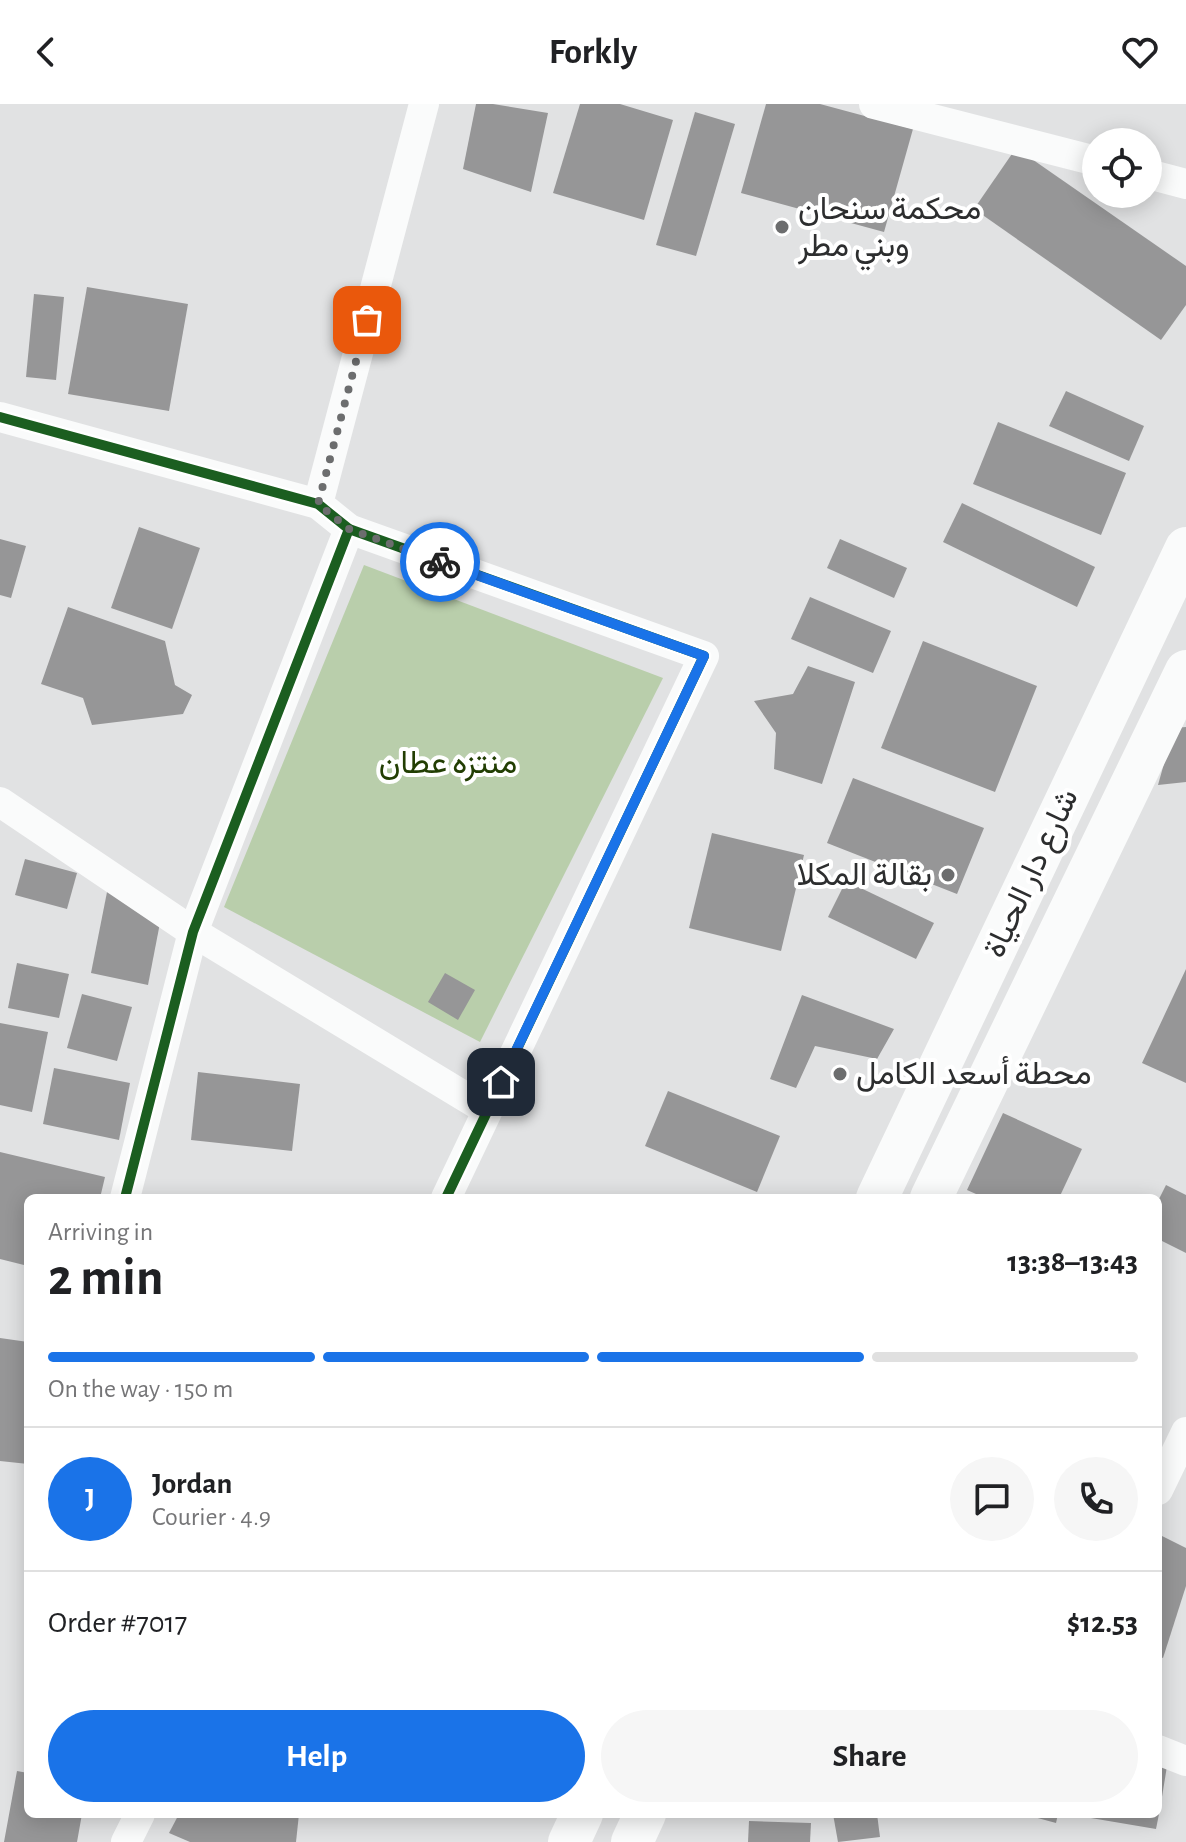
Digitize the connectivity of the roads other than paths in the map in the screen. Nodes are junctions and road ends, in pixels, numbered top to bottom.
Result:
1 (424, 104) edge
2 (874, 104) edge
3 (1082, 157) edge
4 (1162, 178) edge
5 (1186, 184) edge
6 (0, 417) edge
7 (318, 504) junction
8 (349, 529) junction
9 (1186, 548) edge
10 (1186, 671) edge
11 (0, 802) edge
12 (193, 932) junction
13 (487, 1110) junction
14 (896, 1157) junction
15 (936, 1188) edge
16 (126, 1194) edge
17 (448, 1194) edge
18 (879, 1194) edge
19 (1186, 1432) edge
20 (1162, 1482) edge
21 (1162, 1752) edge
22 (1186, 1761) edge
23 (138, 1818) edge
24 (580, 1818) edge
25 (643, 1818) edge
26 (126, 1842) edge
27 (569, 1842) edge
28 (632, 1842) edge

1 - 7 street
2 - 3 street
4 - 5 street
6 - 7 street
7 - 8 street
8 - 12 street
8 - 13 street
9 - 14 main road, شارع دار الحياة
10 - 15 main road, شارع دار الحياة
11 - 12 street
12 - 13 street
12 - 16 street
13 - 17 street
14 - 15 main road
14 - 18 main road, شارع دار الحياة
19 - 20 street
21 - 22 street
23 - 26 street
24 - 27 main road
25 - 28 main road

